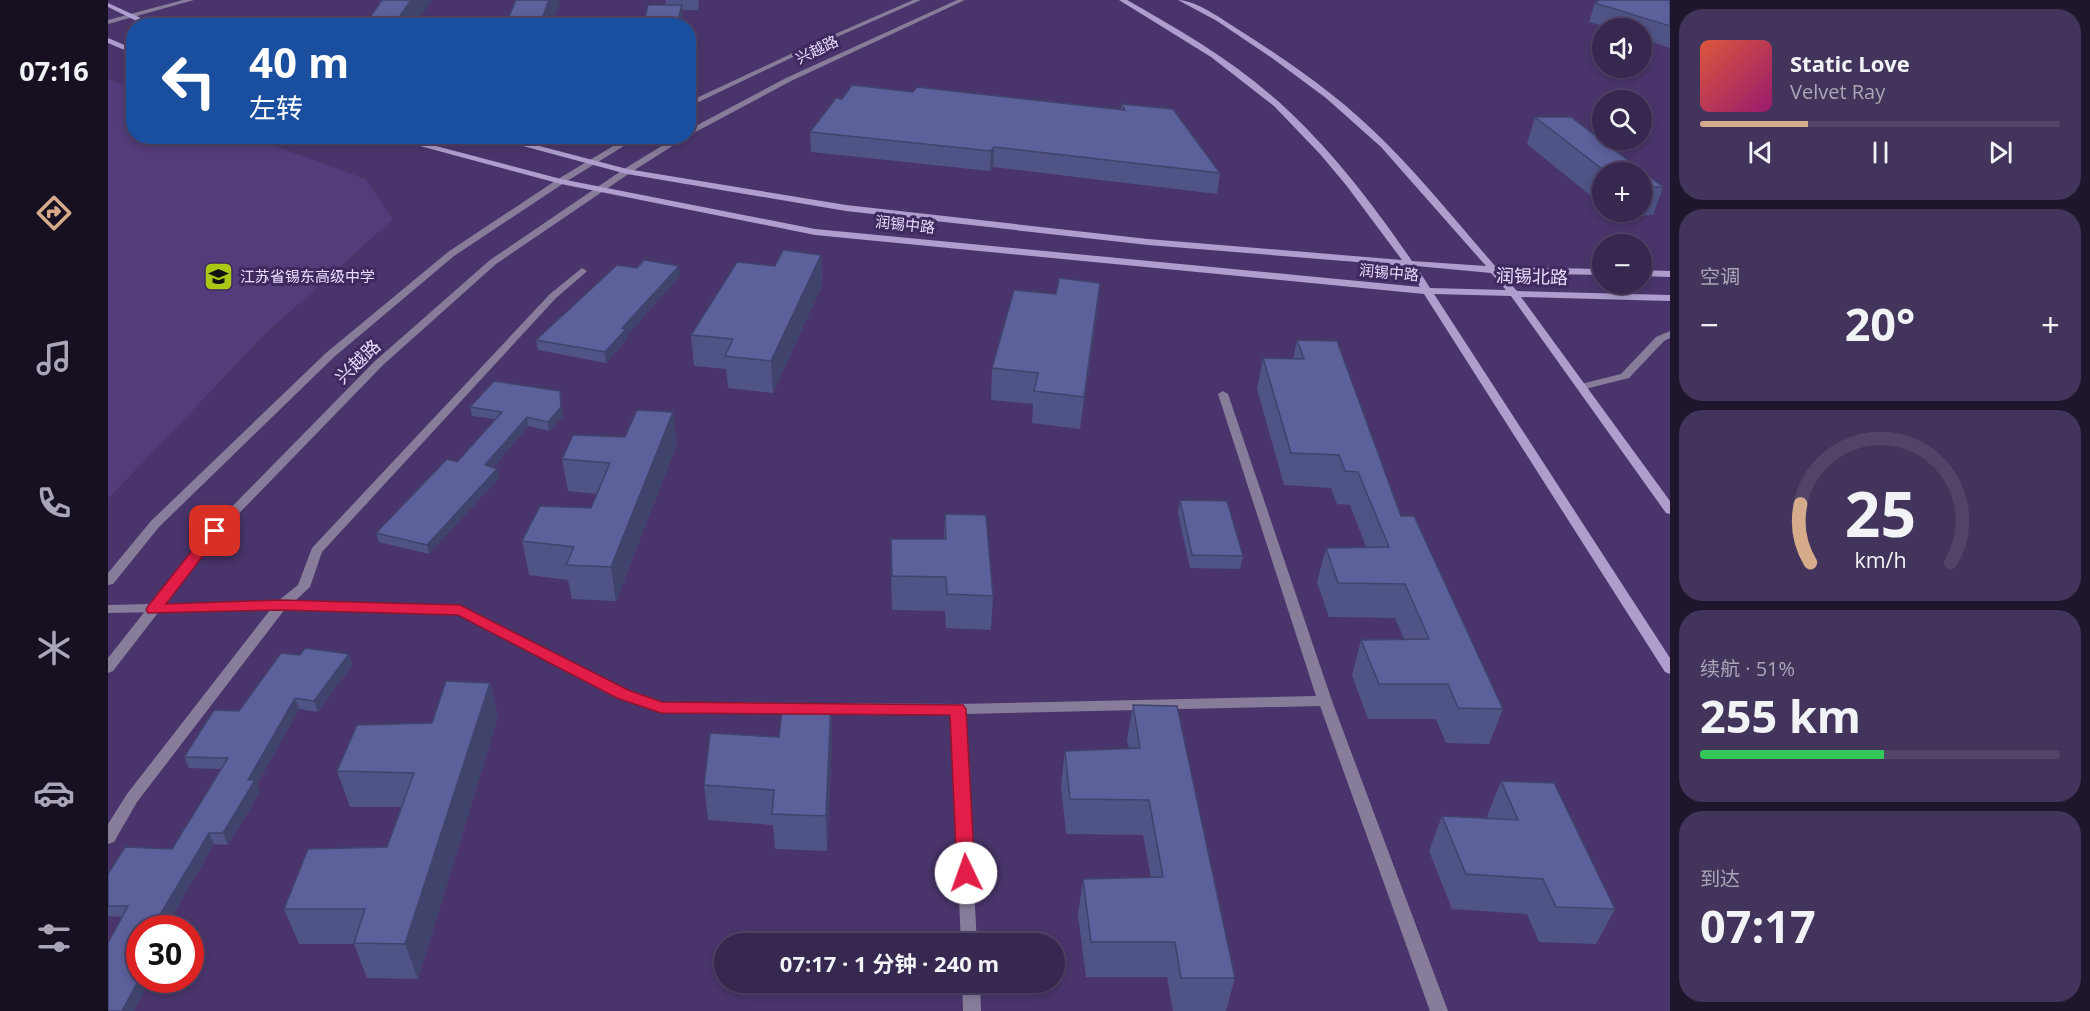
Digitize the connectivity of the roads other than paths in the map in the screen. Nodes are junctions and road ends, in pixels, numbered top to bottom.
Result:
1 (191, 0) edge
2 (918, 0) edge
3 (962, 0) edge
4 (1122, 0) edge
5 (1181, 0) edge
6 (108, 4) edge
7 (131, 16) junction
8 (136, 18) edge
9 (108, 22) edge
10 (108, 40) edge
11 (126, 48) edge
12 (696, 101) edge
13 (696, 129) edge
14 (418, 144) edge
15 (523, 144) edge
16 (623, 144) edge
17 (671, 144) edge
18 (594, 161) junction
19 (627, 171) junction
20 (561, 181) junction
21 (601, 189) junction
22 (1407, 262) junction
23 (1494, 270) junction
24 (582, 271) dead end
25 (1592, 272) edge
26 (1652, 273) edge
27 (1670, 274) edge
28 (1428, 291) junction
29 (1513, 292) junction
30 (1670, 298) edge
31 (1670, 334) edge
32 (1581, 387) junction
33 (1223, 394) dead end
34 (1670, 510) edge
35 (108, 581) edge
36 (281, 605) junction
37 (108, 609) edge
38 (154, 610) junction
39 (108, 668) edge
40 (1670, 669) edge
41 (1325, 701) junction
42 (958, 709) junction
43 (108, 838) edge
44 (968, 933) edge
45 (971, 993) edge
46 (972, 1011) edge
47 (1439, 1011) edge

1 - 7 street
2 - 12 street, 兴越路
3 - 13 street, 兴越路
4 - 22 main road
5 - 23 main road
6 - 7 main road
7 - 8 main road
7 - 9 street
10 - 11 main road
14 - 20 main road, 润锡中路
15 - 18 main road, 润锡中路
16 - 18 street, 兴越路
17 - 19 street, 兴越路
18 - 19 main road, 润锡中路
18 - 20 street, 兴越路
19 - 21 street, 兴越路
19 - 22 main road, 润锡中路
20 - 21 main road, 润锡中路
20 - 35 street, 兴越路
21 - 28 main road, 润锡中路
21 - 38 street, 兴越路
22 - 23 main road, 润锡北路
22 - 28 main road
23 - 25 main road, 润锡北路
23 - 29 main road
24 - 36 street
26 - 27 main road
28 - 29 main road, 润锡北路
28 - 40 main road
29 - 30 main road, 润锡北路
29 - 32 main road
31 - 32 street
32 - 34 main road
33 - 41 street
36 - 38 street
36 - 42 street
36 - 43 street
37 - 38 street
38 - 39 street, 兴越路
41 - 42 street
41 - 47 street
42 - 44 street
45 - 46 street

